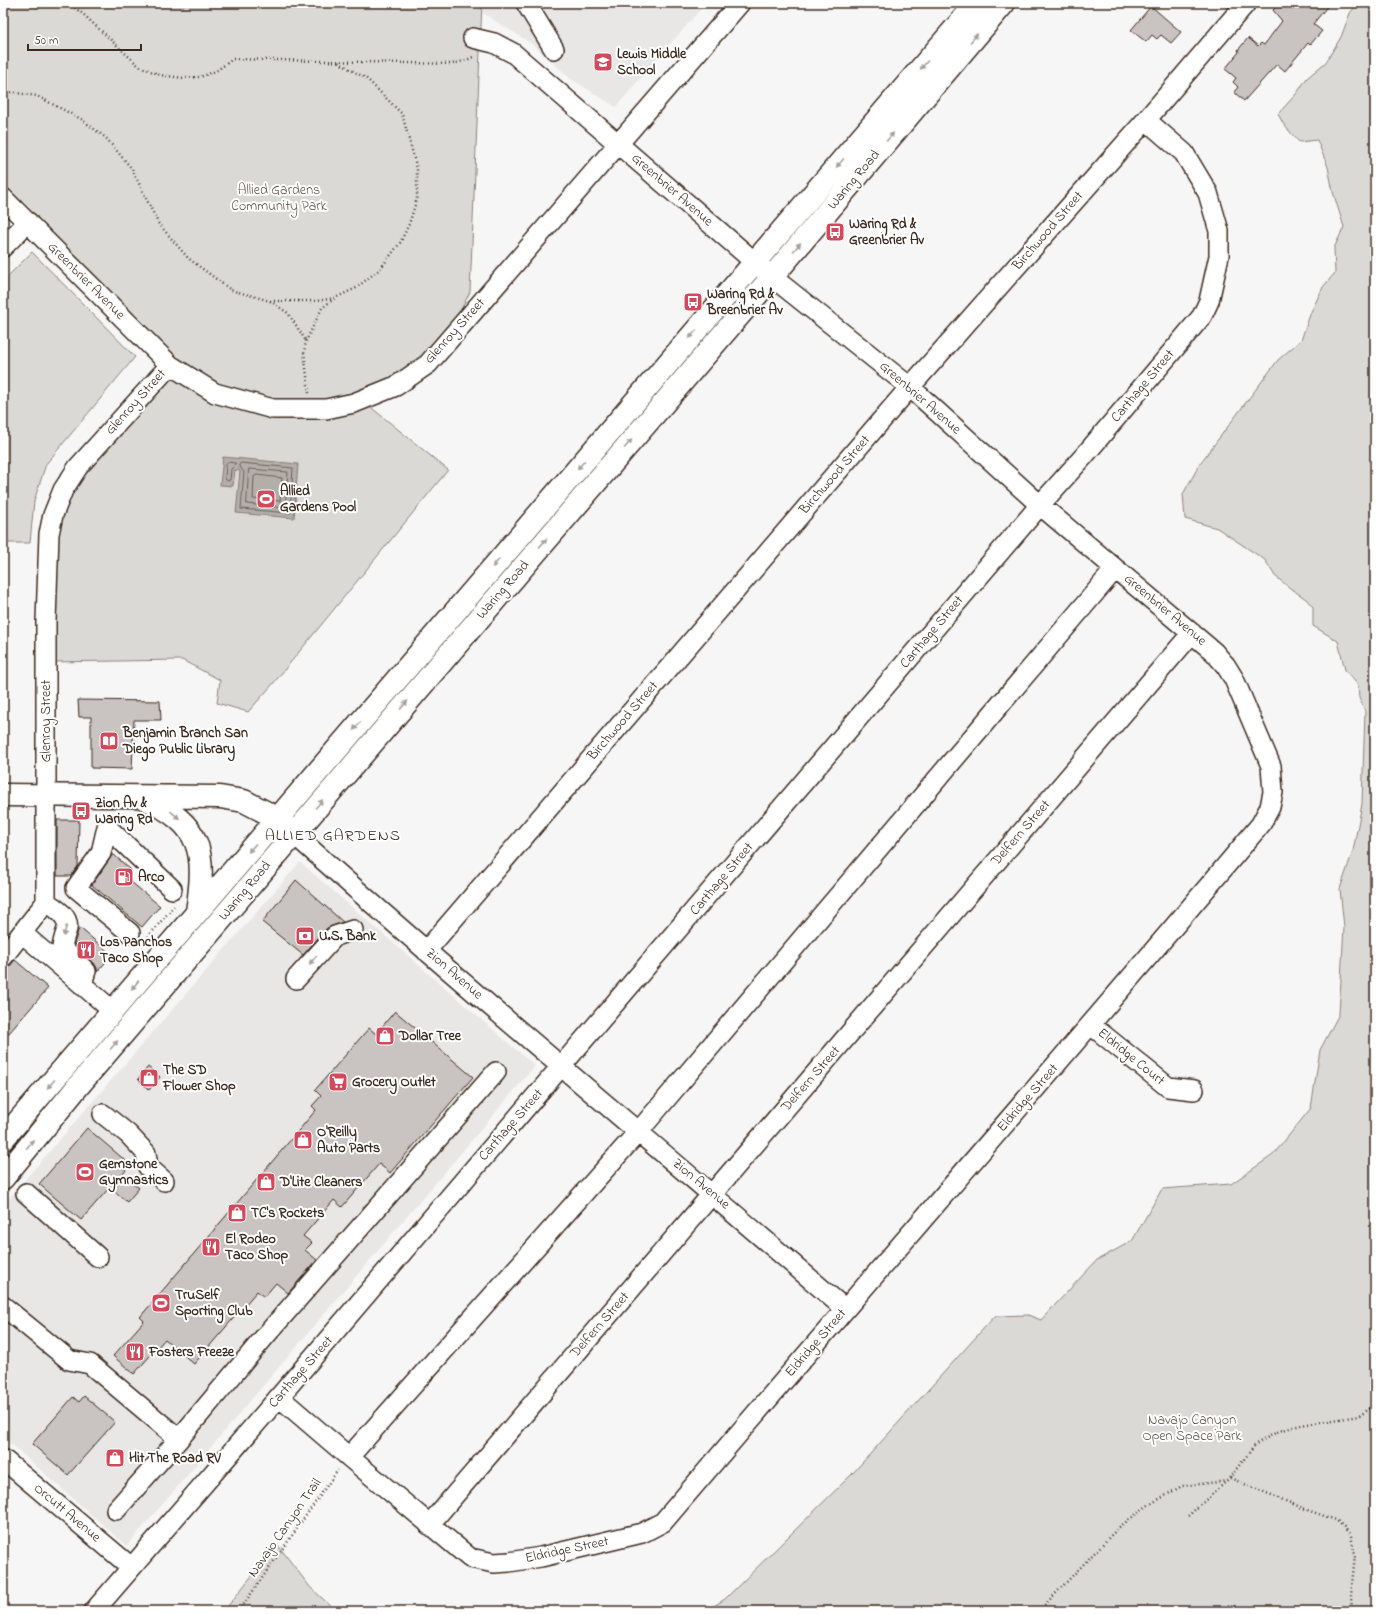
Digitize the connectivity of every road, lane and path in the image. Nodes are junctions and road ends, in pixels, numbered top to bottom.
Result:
1 (68, 3) edge
2 (526, 3) edge
3 (740, 3) edge
4 (977, 3) edge
5 (1004, 3) edge
6 (1246, 3) edge
7 (475, 38) joint
8 (554, 49) dead end
9 (336, 61) junction
10 (3, 91) edge
11 (1146, 120) junction
12 (618, 144) junction
13 (3, 198) edge
14 (28, 222) junction
15 (3, 247) edge
16 (755, 262) junction
17 (772, 277) junction
18 (335, 298) junction
19 (270, 301) junction
20 (306, 341) junction
21 (170, 365) junction
22 (910, 387) junction
23 (312, 409) junction
24 (1040, 505) junction
25 (1115, 569) junction
26 (1192, 633) junction
27 (3, 794) edge
28 (46, 796) junction
29 (142, 796) junction
30 (277, 818) junction
31 (1261, 824) joint
32 (294, 834) junction
33 (173, 897) joint
34 (46, 902) junction
35 (197, 912) junction
36 (353, 930) dead end
37 (22, 934) junction
38 (139, 935) joint
39 (426, 950) junction
40 (3, 957) edge
41 (296, 979) dead end
42 (83, 986) junction
43 (113, 1011) junction
44 (1091, 1025) junction
45 (561, 1067) junction
46 (496, 1072) dead end
47 (1194, 1090) dead end
48 (103, 1114) dead end
49 (639, 1131) junction
50 (3, 1139) edge
51 (3, 1178) edge
52 (164, 1181) dead end
53 (26, 1193) dead end
54 (712, 1194) junction
55 (98, 1257) dead end
56 (3, 1306) edge
57 (845, 1309) junction
58 (280, 1397) junction
59 (1375, 1405) edge
60 (180, 1439) junction
61 (349, 1457) junction
62 (3, 1459) edge
63 (1228, 1479) junction
64 (116, 1510) dead end
65 (1188, 1516) dead end
66 (429, 1525) junction
67 (131, 1567) junction
68 (94, 1611) edge
69 (239, 1611) edge
70 (1039, 1611) edge
71 (1352, 1611) edge

1 - 9 path
2 - 8 street
3 - 12 street, Glenroy Street
4 -> 16 main road, Waring Road
17 -> 5 main road, Waring Road
6 - 11 street, Birchwood Street
7 - 9 path
7 - 12 street, Greenbrier Avenue
9 - 18 path
10 - 19 path
11 - 22 street, Birchwood Street
11 - 24 street, Carthage Street
12 - 16 street, Greenbrier Avenue
12 - 23 street, Glenroy Street
13 - 14 street, Greenbrier Avenue
14 - 15 street
14 - 21 street, Greenbrier Avenue
16 - 17 street, Greenbrier Avenue
16 -> 30 main road, Waring Road
17 - 22 street, Greenbrier Avenue
32 -> 17 main road, Waring Road
18 - 19 path
18 - 20 path
19 - 20 path
20 - 23 path
21 - 23 street, Glenroy Street
21 - 28 street, Glenroy Street
22 - 24 street, Greenbrier Avenue
22 - 39 street, Birchwood Street
24 - 25 street, Greenbrier Avenue
24 - 45 street, Carthage Street
25 - 26 street, Greenbrier Avenue
25 - 49 street
26 - 31 street, Greenbrier Avenue
26 - 54 street, Delfern Street
27 - 28 main road, Zion Avenue
28 - 29 main road, Zion Avenue
28 - 34 street, Glenroy Street
29 - 30 main road, Zion Avenue
29 -> 35 main road
30 - 32 main road, Zion Avenue
30 -> 35 main road, Waring Road
31 - 44 street, Eldridge Street
32 - 39 street, Zion Avenue
51 -> 32 main road, Waring Road
33 - 38 path
33 - 38 street
34 - 37 street
34 -> 42 street
35 -> 43 main road, Waring Road
36 -> 41 street
37 - 40 street
37 - 42 street
39 - 45 street, Zion Avenue
42 - 43 street
43 -> 50 main road, Waring Road
44 - 47 street, Eldridge Court
44 - 57 street, Eldridge Street
45 - 49 street, Zion Avenue
45 - 58 street, Carthage Street
46 - 60 street
48 - 52 street
49 - 54 street, Zion Avenue
49 - 61 street
53 - 55 street
54 - 57 street, Zion Avenue
54 - 66 street, Delfern Street
56 - 60 street
57 - 66 street, Eldridge Street
58 - 61 street, Eldridge Street
58 - 67 street, Carthage Street
59 - 63 path
60 - 64 street
61 - 66 street, Eldridge Street
61 - 69 path, Navajo Canyon Trail
62 - 67 street, Orcutt Avenue
63 - 65 path
63 - 70 path
63 - 71 path
67 - 68 street, Carthage Street

